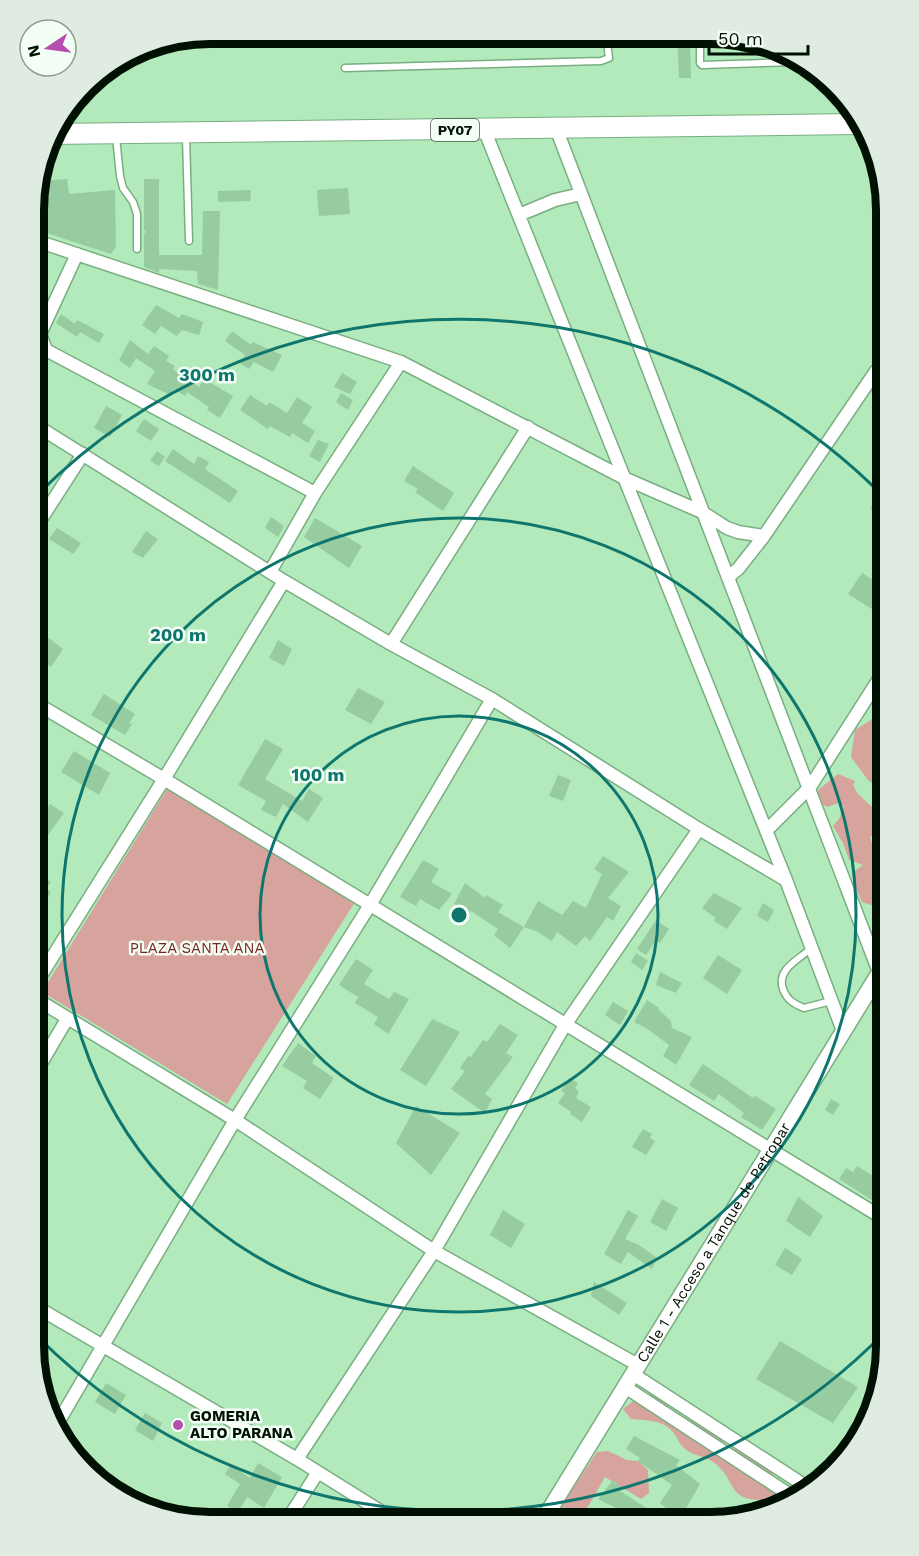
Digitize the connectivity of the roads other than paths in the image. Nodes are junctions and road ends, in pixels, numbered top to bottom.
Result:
1 (607, 44) edge
2 (700, 44) edge
3 (785, 62) edge
4 (345, 68) dead end
5 (851, 124) edge
6 (556, 128) junction
7 (484, 129) junction
8 (186, 133) junction
9 (62, 134) edge
10 (116, 134) junction
11 (581, 194) junction
12 (519, 215) junction
13 (189, 241) dead end
14 (44, 243) edge
15 (137, 249) dead end
16 (77, 254) junction
17 (44, 324) edge
18 (44, 347) edge
19 (401, 362) junction
20 (876, 370) edge
21 (528, 426) junction
22 (44, 430) edge
23 (83, 454) junction
24 (626, 479) junction
25 (315, 493) junction
26 (702, 512) junction
27 (44, 515) edge
28 (764, 536) junction
29 (270, 572) junction
30 (728, 577) junction
31 (284, 581) junction
32 (391, 644) junction
33 (876, 684) edge
34 (492, 699) junction
35 (44, 708) edge
36 (164, 779) junction
37 (810, 787) junction
38 (699, 829) junction
39 (766, 831) junction
40 (786, 880) junction
41 (370, 905) junction
42 (811, 948) junction
43 (875, 950) edge
44 (44, 970) edge
45 (875, 978) edge
46 (831, 1001) junction
47 (44, 1004) edge
48 (67, 1019) junction
49 (565, 1025) junction
50 (843, 1031) junction
51 (44, 1058) edge
52 (235, 1120) junction
53 (770, 1150) junction
54 (875, 1213) edge
55 (434, 1251) junction
56 (44, 1312) edge
57 (103, 1347) junction
58 (632, 1375) junction
59 (60, 1418) edge
60 (297, 1459) junction
61 (318, 1472) junction
62 (802, 1483) edge
63 (787, 1493) edge
64 (292, 1512) edge
65 (382, 1512) edge
66 (548, 1512) edge

1 - 4 lane
2 - 3 lane
5 - 6 highway, PY07
6 - 7 highway, PY07
6 - 11 street
7 - 8 highway, PY07
7 - 12 street
8 - 10 highway, PY07
8 - 13 lane
9 - 10 highway, PY07
10 - 15 lane
11 - 12 street
11 - 26 street
12 - 24 street
14 - 16 street
16 - 17 street
16 - 19 street
18 - 25 street
19 - 21 street
19 - 25 street
20 - 28 street
21 - 24 street
21 - 32 street
22 - 23 street
23 - 27 street
23 - 29 street
24 - 26 street
24 - 39 street
25 - 29 street
26 - 28 street
26 - 30 street
28 - 30 street
29 - 31 street
30 - 37 street
31 - 32 street
31 - 36 street
32 - 34 street
33 - 37 street
34 - 38 street
34 - 41 street
35 - 36 street
36 - 41 street
36 - 44 street
37 - 39 street
37 - 43 street
38 - 40 street
38 - 49 street
39 - 40 street
40 - 42 street
41 - 49 street
41 - 52 street
42 - 46 street
42 - 46 lane
45 - 50 street, Calle 1 - Acceso a Tanque de Petropar
46 - 50 street
47 - 48 street
48 - 51 street
48 - 52 street
49 - 53 street
49 - 55 street
50 - 53 street, Calle 1 - Acceso a Tanque de Petropar
52 - 55 street
52 - 57 street
53 - 54 street
53 - 58 street, Calle 1 - Acceso a Tanque de Petropar
55 - 58 street
55 - 60 street
56 - 57 street
57 - 59 street
57 - 60 street
58 - 62 street
58 - 63 street
58 - 66 street, Calle 1 - Acceso a Tanque de Petropar
60 - 61 street
61 - 64 street
61 - 65 street

